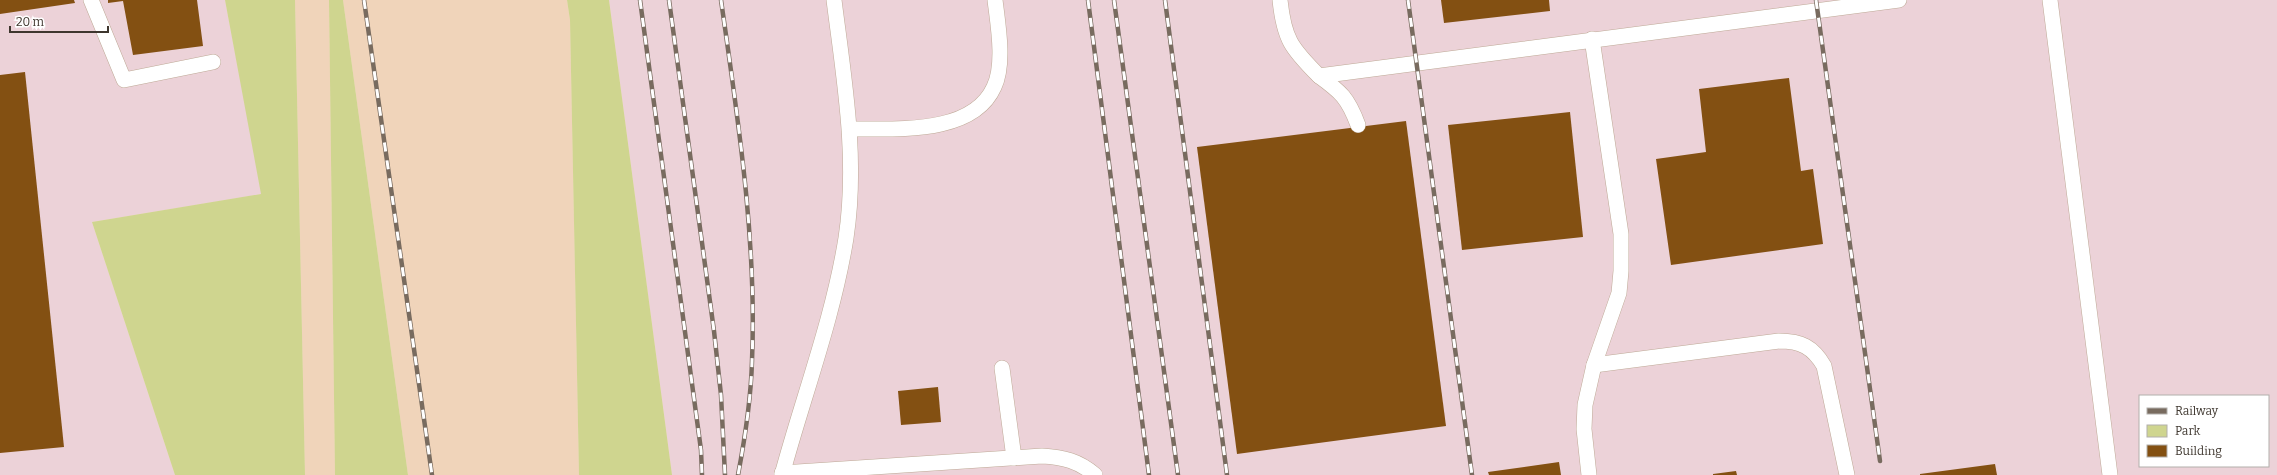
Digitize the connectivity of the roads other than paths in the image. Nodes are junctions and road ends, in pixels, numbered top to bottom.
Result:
1 (91, 0) edge
2 (834, 0) edge
3 (995, 0) edge
4 (1280, 0) edge
5 (1899, 0) edge
6 (2050, 0) edge
7 (1592, 39) junction
8 (213, 62) dead end
9 (1319, 76) junction
10 (1358, 125) dead end
11 (850, 129) junction
12 (1594, 365) junction
13 (1002, 368) dead end
14 (1014, 458) junction
15 (782, 474) edge
16 (1095, 475) edge
17 (1589, 475) edge
18 (1847, 475) edge
19 (2110, 475) edge

1 - 8 lane
2 - 11 lane
3 - 11 lane
4 - 9 lane
5 - 7 lane
6 - 19 lane
7 - 9 lane
7 - 12 lane
9 - 10 lane
11 - 15 lane
12 - 17 lane
12 - 18 lane
13 - 14 lane
14 - 15 lane
14 - 16 lane

